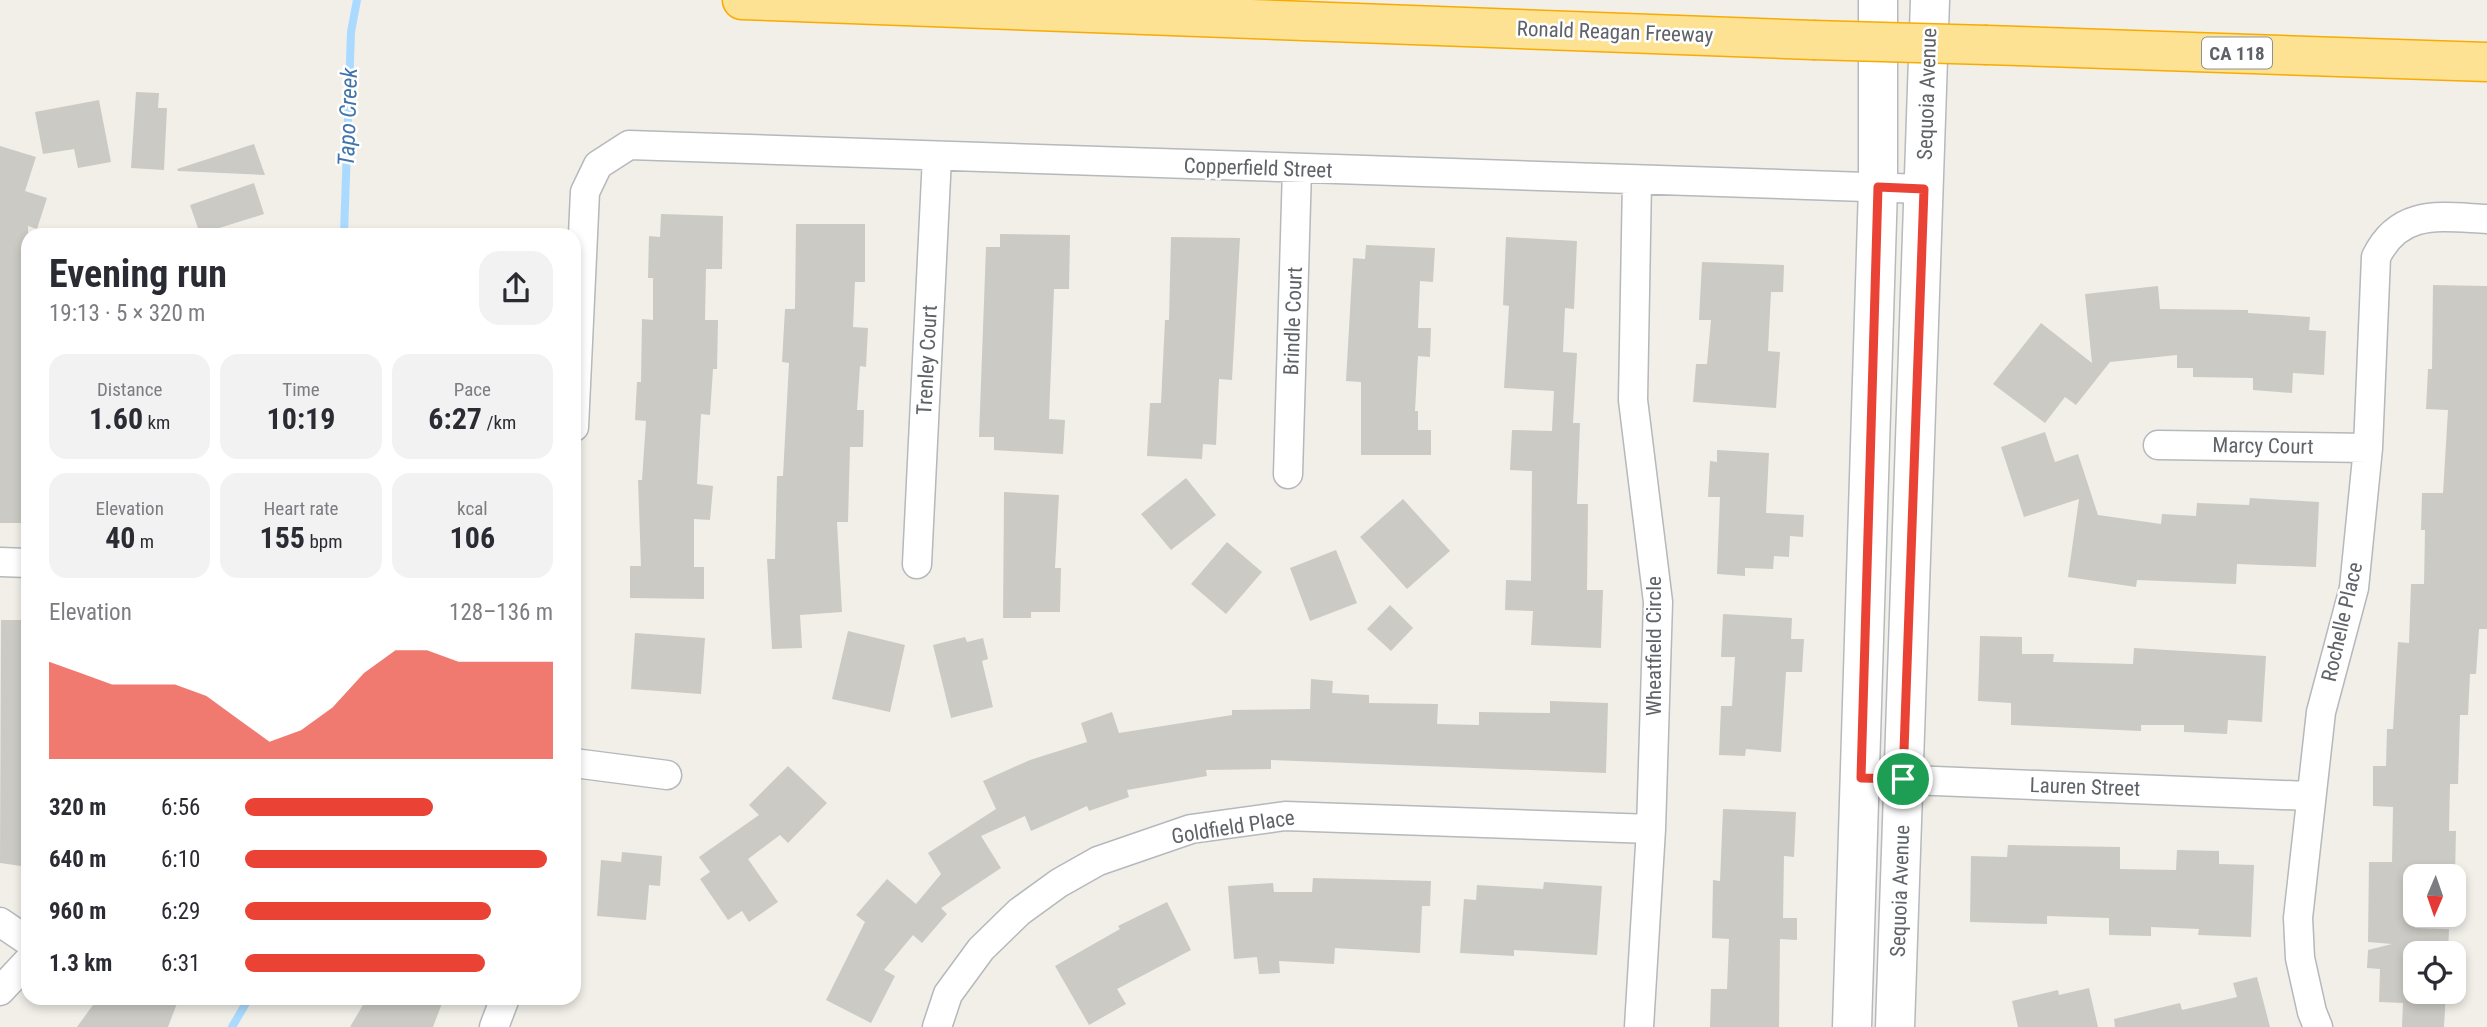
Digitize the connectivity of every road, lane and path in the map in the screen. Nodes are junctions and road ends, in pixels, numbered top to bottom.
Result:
1 (742, 0) edge
2 (1878, 0) edge
3 (1930, 0) edge
4 (2487, 62) edge
5 (937, 157) junction
6 (1297, 169) junction
7 (1637, 181) junction
8 (1878, 187) junction
9 (1924, 189) junction
10 (2487, 219) edge
11 (581, 277) edge
12 (2158, 445) dead end
13 (2368, 448) junction
14 (1288, 474) dead end
15 (0, 562) edge
16 (21, 563) edge
17 (917, 564) dead end
18 (581, 765) edge
19 (667, 775) dead end
20 (1861, 778) junction
21 (1903, 779) junction
22 (2309, 796) junction
23 (1651, 829) junction
24 (0, 922) edge
25 (21, 936) edge
26 (21, 968) edge
27 (0, 991) edge
28 (502, 1005) edge
29 (494, 1027) edge
30 (937, 1027) edge
31 (1639, 1027) edge
32 (1852, 1027) edge
33 (1895, 1027) edge
34 (2318, 1027) edge

1 - 4 highway, Ronald Reagan Freeway / CA 118, bridge
2 - 8 main road, Sequoia Avenue
3 - 9 main road, Sequoia Avenue
5 - 6 street, Copperfield Street
5 - 11 street, Copperfield Street
5 - 17 street, Trenley Court
6 - 7 street, Copperfield Street
6 - 14 street, Brindle Court
7 - 8 street, Copperfield Street
7 - 23 street, Wheatfield Circle
8 - 9 street, Copperfield Street
8 - 20 main road, Sequoia Avenue
9 - 21 main road, Sequoia Avenue
10 - 13 street, Rochelle Place
12 - 13 street, Marcy Court
13 - 22 street, Rochelle Place
15 - 16 street
18 - 19 street
20 - 21 street, Lauren Street
20 - 32 main road, Sequoia Avenue
21 - 22 street, Lauren Street
21 - 33 main road, Sequoia Avenue
22 - 34 street, Rochelle Place
23 - 30 street, Goldfield Place
23 - 31 street, Wheatfield Circle
24 - 25 street
26 - 27 street
28 - 29 street

